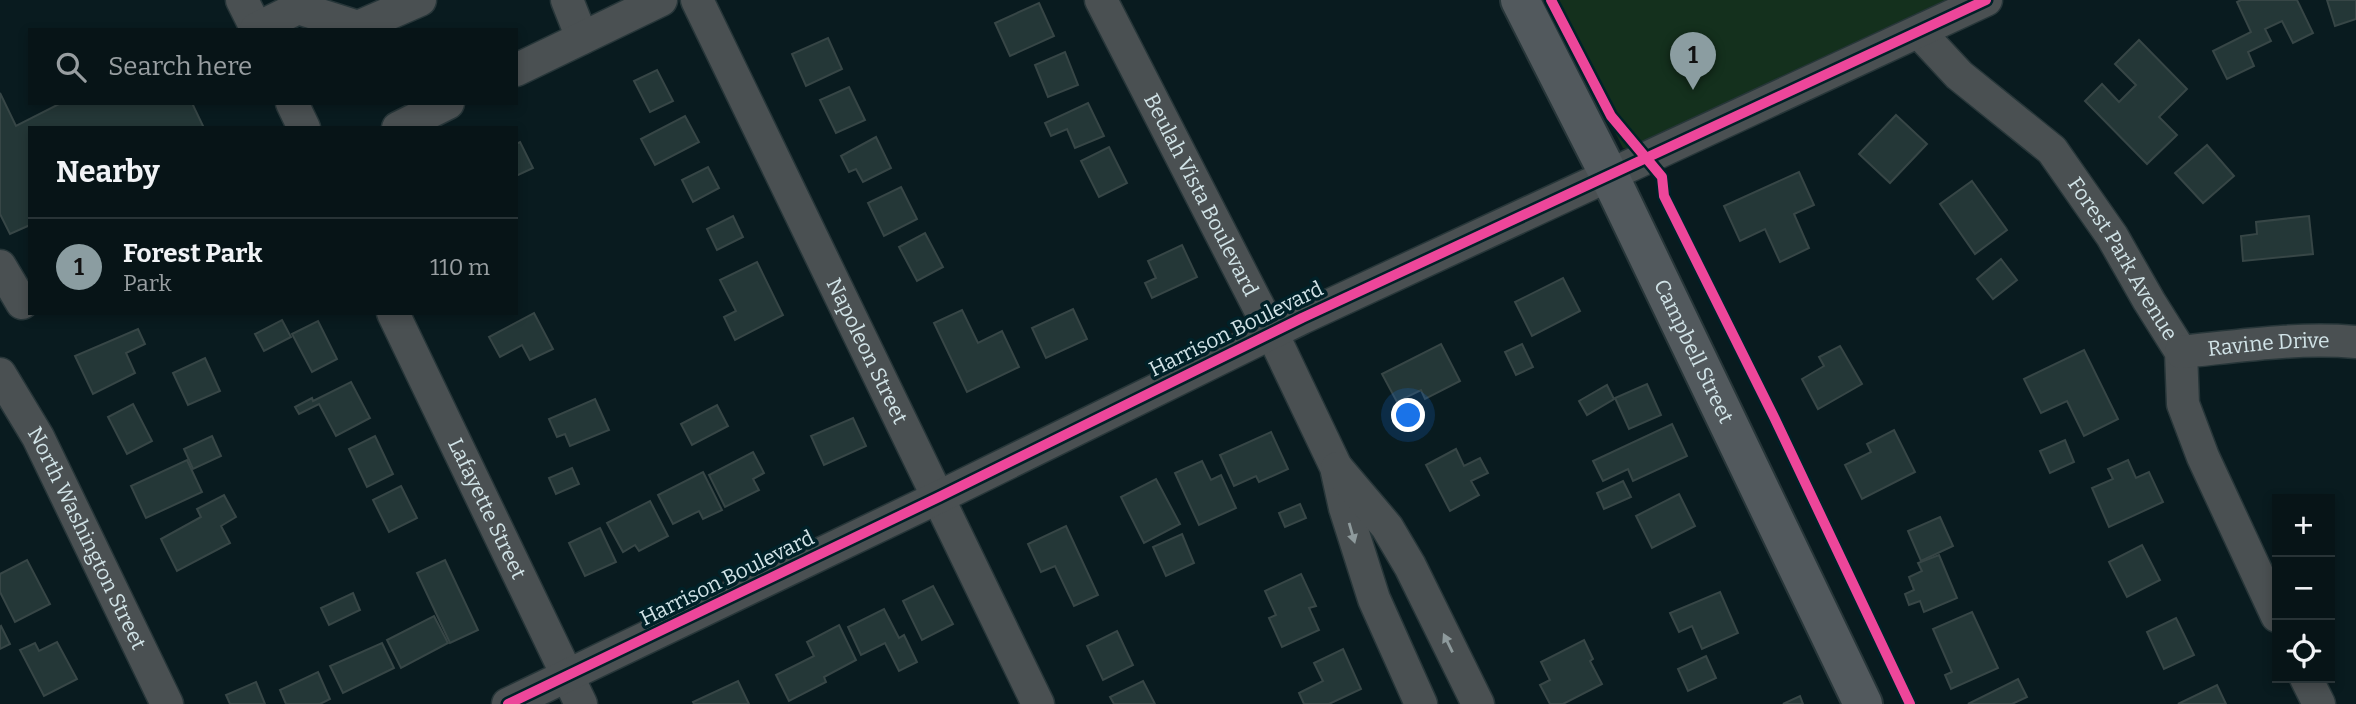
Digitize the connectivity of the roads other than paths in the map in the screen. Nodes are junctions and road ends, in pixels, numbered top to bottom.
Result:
1 (242, 0) edge
2 (420, 0) edge
3 (567, 0) edge
4 (661, 0) edge
5 (697, 0) edge
6 (1101, 0) edge
7 (1520, 0) edge
8 (1986, 0) edge
9 (256, 28) edge
10 (259, 28) edge
11 (1919, 32) junction
12 (582, 38) junction
13 (518, 69) edge
14 (293, 105) edge
15 (444, 105) edge
16 (303, 126) edge
17 (401, 126) edge
18 (1609, 175) junction
19 (0, 266) edge
20 (17, 305) edge
21 (394, 315) edge
22 (1272, 333) junction
23 (2356, 342) edge
24 (2182, 352) junction
25 (0, 374) edge
26 (1336, 467) junction
27 (939, 497) junction
28 (2272, 605) edge
29 (567, 676) junction
30 (2308, 683) edge
31 (167, 704) edge
32 (509, 704) edge
33 (581, 704) edge
34 (1038, 704) edge
35 (1421, 704) edge
36 (1478, 704) edge
37 (1863, 704) edge
38 (2319, 704) edge

1 - 9 street
2 - 10 street
3 - 12 street
4 - 12 street
5 - 27 street, Napoleon Street
6 - 22 street, Beulah Vista Boulevard
7 - 18 main road, Campbell Street
8 - 11 street, Harrison Boulevard
11 - 18 street, Harrison Boulevard
11 - 24 street, Forest Park Avenue
12 - 13 street
14 - 16 street
15 - 17 street
18 - 22 street, Harrison Boulevard
18 - 37 main road, Campbell Street
19 - 20 street
21 - 29 street, Lafayette Street
22 - 26 street, Beulah Vista Boulevard
22 - 27 street, Harrison Boulevard
23 - 24 street, Ravine Drive
24 - 28 street, Forest Park Avenue
25 - 31 street, North Washington Street
26 -> 35 street, Beulah Vista Boulevard
36 -> 26 street, Beulah Vista Boulevard
27 - 29 street, Harrison Boulevard
27 - 34 street, Napoleon Street
29 - 32 street, Harrison Boulevard
29 - 33 street, Lafayette Street
30 - 38 street

